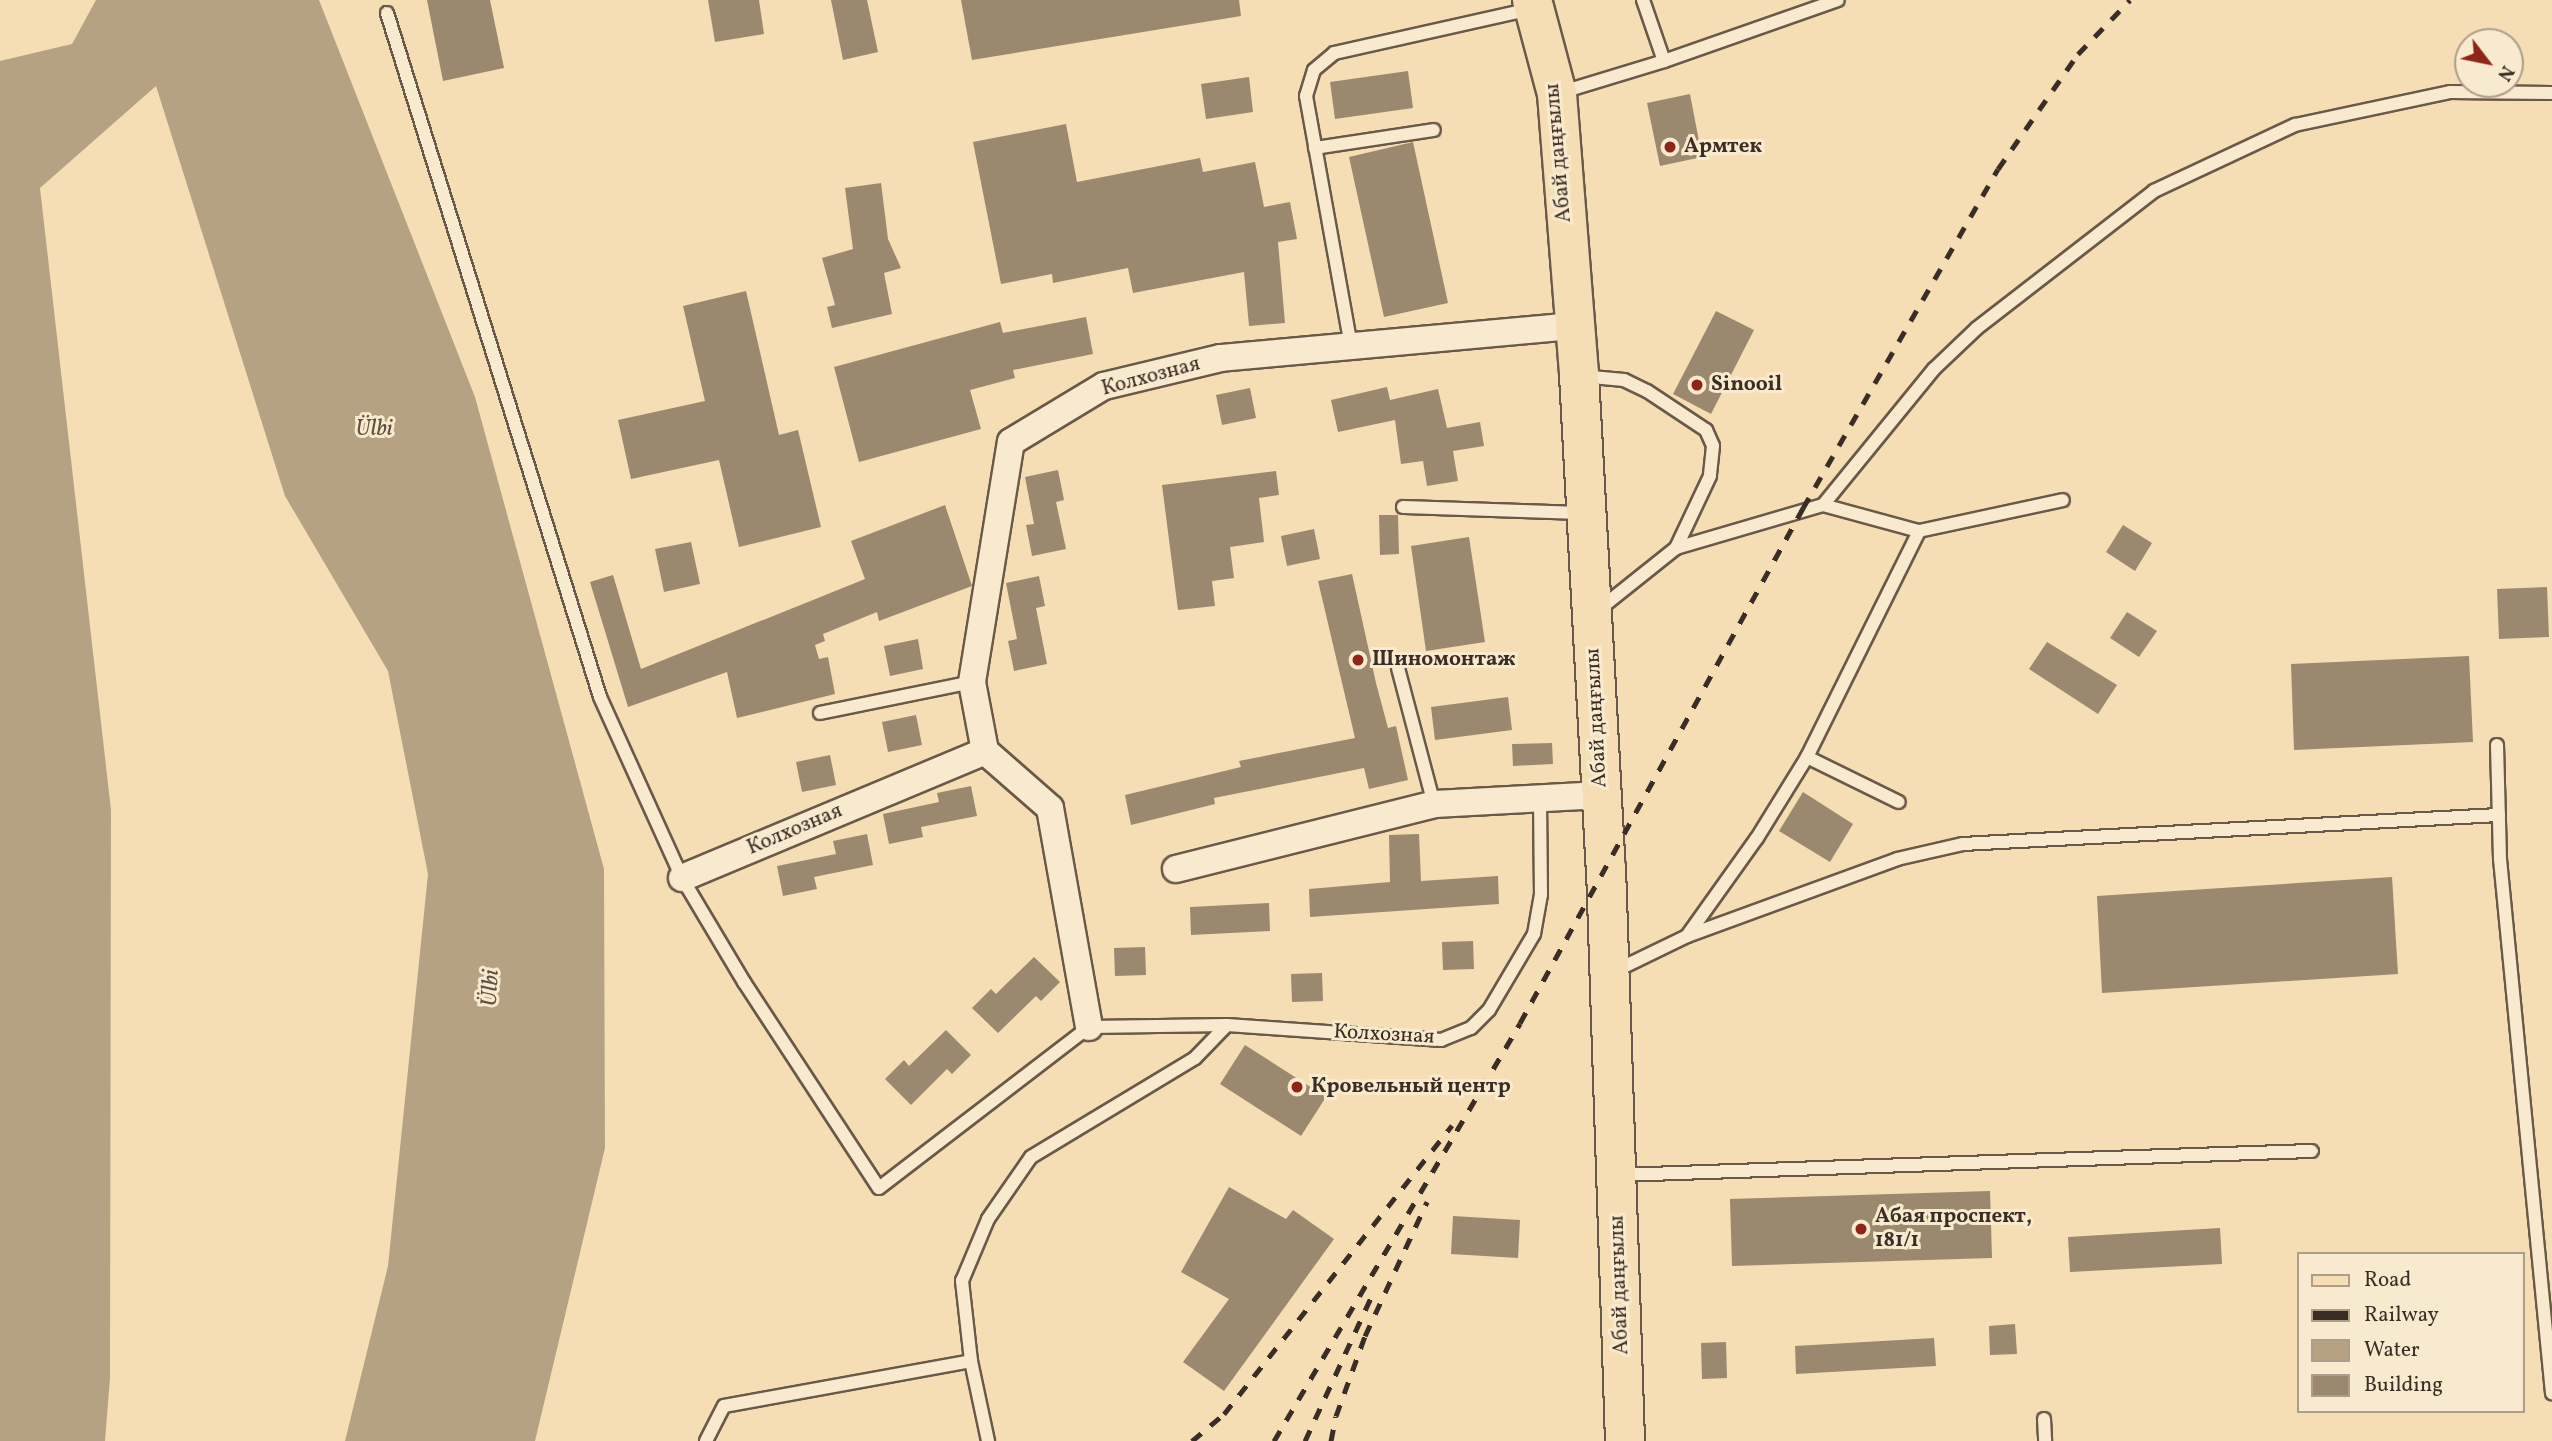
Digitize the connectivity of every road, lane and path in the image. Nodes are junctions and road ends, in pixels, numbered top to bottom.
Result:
1 (1643, 0) edge
2 (1838, 0) edge
3 (1533, 4) edge
4 (387, 13) dead end
5 (1664, 61) junction
6 (2552, 93) edge
7 (1557, 94) junction
8 (1434, 130) dead end
9 (1315, 148) junction
10 (1573, 326) junction
11 (1351, 346) junction
12 (1579, 375) junction
13 (2063, 500) dead end
14 (1823, 505) junction
15 (1404, 507) dead end
16 (1586, 514) junction
17 (1919, 531) junction
18 (1676, 548) junction
19 (1592, 615) junction
20 (1398, 668) dead end
21 (972, 682) junction
22 (820, 713) dead end
23 (2497, 745) dead end
24 (985, 751) junction
25 (1807, 757) junction
26 (1602, 795) junction
27 (1540, 800) junction
28 (1899, 802) dead end
29 (1434, 804) junction
30 (2499, 815) junction
31 (1176, 869) dead end
32 (682, 877) junction
33 (1687, 936) junction
34 (1608, 974) junction
35 (1227, 1025) junction
36 (1088, 1027) junction
37 (2312, 1151) dead end
38 (1616, 1175) junction
39 (971, 1361) junction
40 (2552, 1393) edge
41 (2044, 1419) dead end
42 (706, 1441) edge
43 (988, 1441) edge
44 (1625, 1441) edge
45 (2045, 1441) edge

1 - 5 lane
2 - 5 lane
3 - 7 main road, Абай даңғылы
3 - 9 lane
4 - 32 lane
5 - 7 lane
6 - 14 lane
7 - 10 main road, Абай даңғылы
8 - 9 lane
9 - 11 lane
10 - 11 street, Колхозная
10 - 12 main road, Абай даңғылы
11 - 21 street, Колхозная
12 - 16 main road, Абай даңғылы
12 - 18 lane
13 - 17 lane
14 - 17 lane
14 - 18 lane
15 - 16 lane
16 - 19 main road, Абай даңғылы
17 - 25 lane
18 - 19 lane
19 - 26 main road, Абай даңғылы
20 - 29 lane
21 - 22 lane
21 - 24 street, Колхозная
23 - 30 lane
24 - 32 street, Колхозная
24 - 36 street
25 - 28 lane
25 - 33 lane
26 - 27 street
26 - 34 main road, Абай даңғылы
27 - 29 street
27 - 35 lane, Колхозная
29 - 31 street
30 - 33 lane
30 - 40 lane
32 - 36 lane
33 - 34 lane
34 - 38 main road, Абай даңғылы
35 - 36 lane, Колхозная
35 - 39 lane
37 - 38 lane
38 - 44 main road, Абай даңғылы
39 - 42 lane
39 - 43 lane
41 - 45 lane

